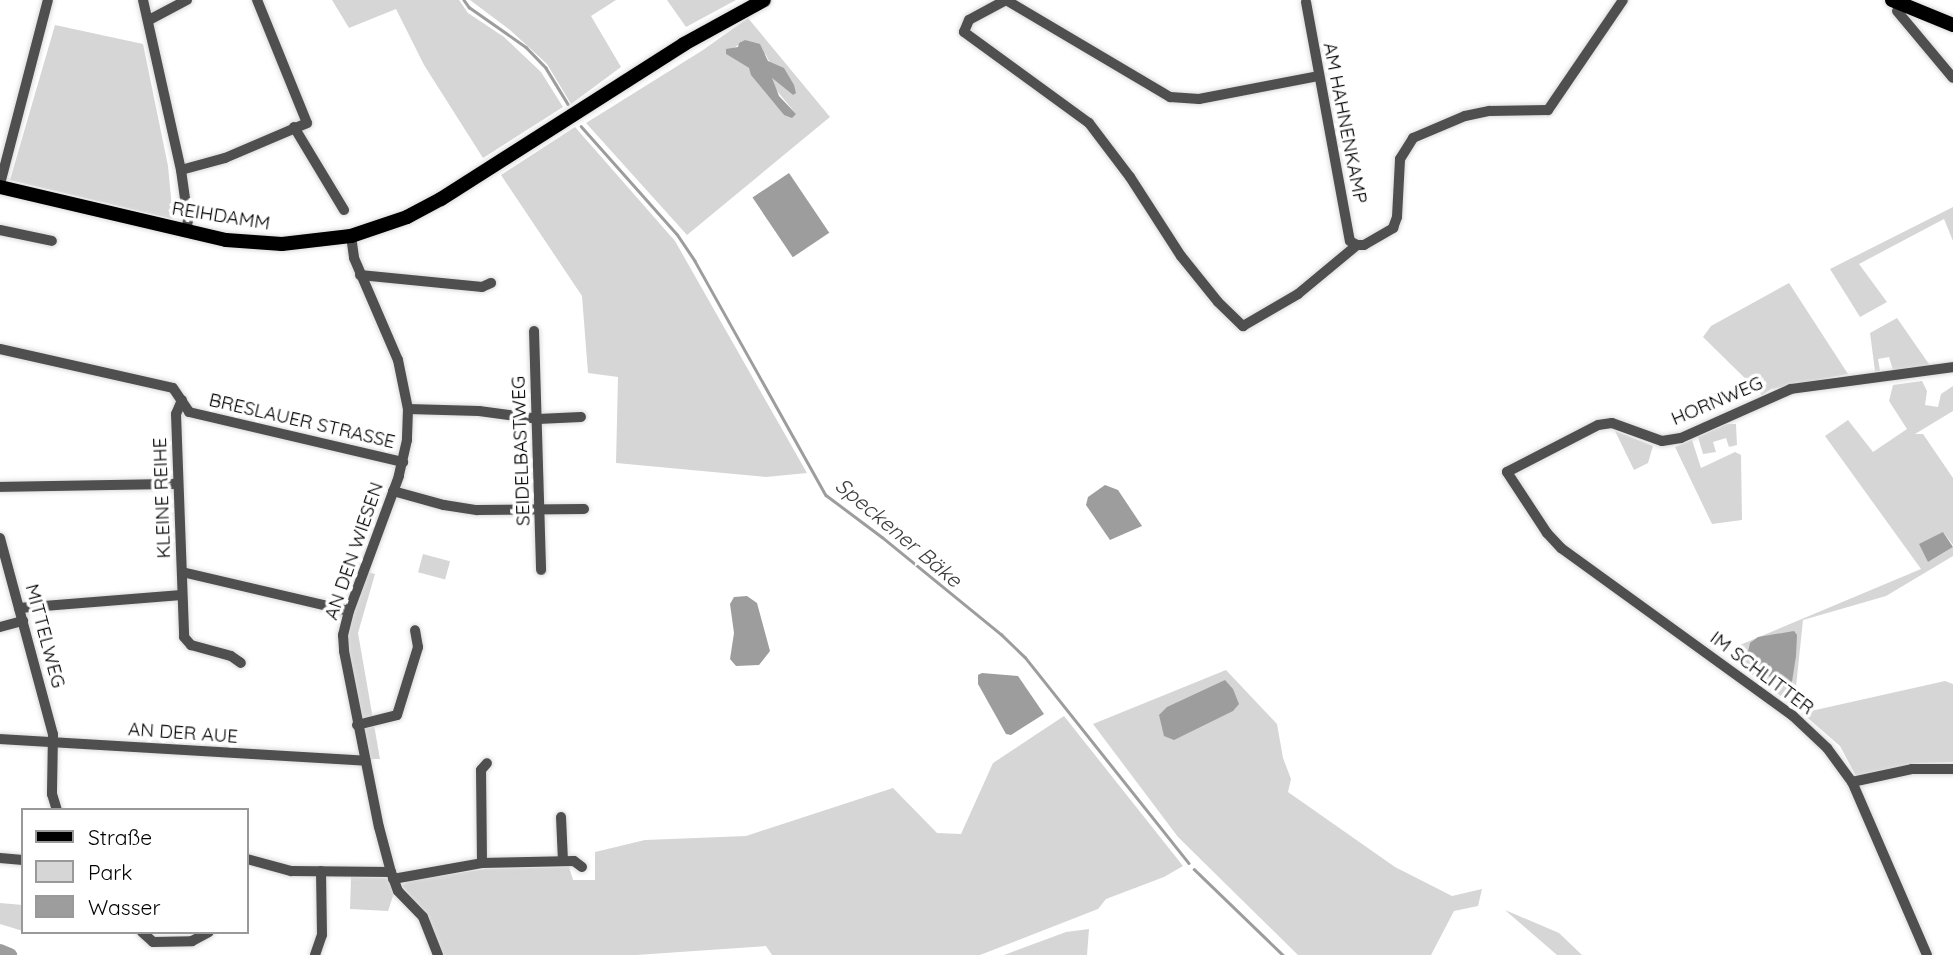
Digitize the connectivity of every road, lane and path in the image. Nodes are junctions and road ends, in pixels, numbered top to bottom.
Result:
1 (48, 0) edge
2 (143, 0) edge
3 (187, 0) edge
4 (257, 0) edge
5 (764, 0) edge
6 (1006, 0) edge
7 (1623, 0) edge
8 (1306, 2) dead end
9 (1894, 5) edge
10 (149, 20) junction
11 (1953, 25) edge
12 (1318, 76) junction
13 (1953, 78) edge
14 (294, 127) junction
15 (181, 170) junction
16 (0, 186) edge
17 (344, 210) dead end
18 (0, 230) edge
19 (186, 232) junction
20 (351, 236) junction
21 (52, 241) dead end
22 (1357, 245) junction
23 (360, 275) junction
24 (491, 283) dead end
25 (534, 331) dead end
26 (0, 349) edge
27 (1953, 367) edge
28 (182, 400) junction
29 (408, 409) junction
30 (582, 417) dead end
31 (538, 419) junction
32 (403, 462) junction
33 (1507, 472) joint
34 (178, 484) junction
35 (0, 487) edge
36 (393, 491) junction
37 (540, 509) junction
38 (584, 509) dead end
39 (0, 538) edge
40 (541, 570) dead end
41 (182, 572) junction
42 (181, 596) junction
43 (19, 608) junction
44 (349, 611) junction
45 (23, 621) junction
46 (0, 627) edge
47 (415, 631) dead end
48 (241, 663) dead end
49 (357, 724) junction
50 (0, 739) edge
51 (54, 743) junction
52 (365, 761) junction
53 (487, 763) dead end
54 (1953, 769) edge
55 (1852, 782) junction
56 (56, 808) edge
57 (561, 817) dead end
58 (0, 858) edge
59 (248, 859) edge
60 (21, 860) edge
61 (563, 861) junction
62 (482, 863) junction
63 (582, 867) dead end
64 (321, 871) junction
65 (392, 875) junction
66 (144, 934) edge
67 (205, 934) edge
68 (315, 955) edge
69 (438, 955) edge
70 (1927, 955) edge

1 - 16 street
2 - 10 street
3 - 10 street
4 - 14 street
5 - 20 main road, REIHDAMM
6 - 12 street
6 - 22 street, AM HAHNENKAMP
7 - 22 street, AM HAHNENKAMP
8 - 12 street, AM HAHNENKAMP
9 - 11 main road
9 - 13 street
10 - 15 street
12 - 22 street, AM HAHNENKAMP
14 - 15 street
14 - 17 street
15 - 19 street
16 - 19 main road, REIHDAMM
18 - 21 street
19 - 20 main road, REIHDAMM
20 - 23 street, AN DEN WIESEN
23 - 24 street
23 - 29 street, AN DEN WIESEN
25 - 31 street, SEIDELBASTWEG
26 - 28 street, BRESLAUER STRASSE
27 - 33 street, HORNWEG
28 - 32 street, BRESLAUER STRASSE
28 - 34 street, KLEINE REIHE
29 - 31 street
29 - 32 street, AN DEN WIESEN
30 - 31 street
31 - 37 street, SEIDELBASTWEG
32 - 36 street, AN DEN WIESEN
33 - 55 street, IM SCHLITTER
34 - 35 street
34 - 41 street, KLEINE REIHE
36 - 37 street
36 - 44 street, AN DEN WIESEN
37 - 38 street
37 - 40 street, SEIDELBASTWEG
39 - 43 street, MITTELWEG
41 - 42 street, KLEINE REIHE
41 - 44 street
42 - 43 street
42 - 48 street, KLEINE REIHE
43 - 45 street, MITTELWEG
44 - 49 street, AN DEN WIESEN
45 - 46 street
45 - 51 street, MITTELWEG
47 - 49 street
49 - 52 street, AN DEN WIESEN
50 - 51 street, AN DER AUE
51 - 52 street, AN DER AUE
51 - 56 street, MITTELWEG
52 - 65 street, AN DEN WIESEN
53 - 62 street
54 - 55 street
55 - 70 street, IM SCHLITTER
57 - 61 street
58 - 60 street
59 - 64 street
61 - 62 street
61 - 63 street
62 - 65 street
64 - 65 street
64 - 68 street
65 - 69 street, AN DEN WIESEN
66 - 67 street

